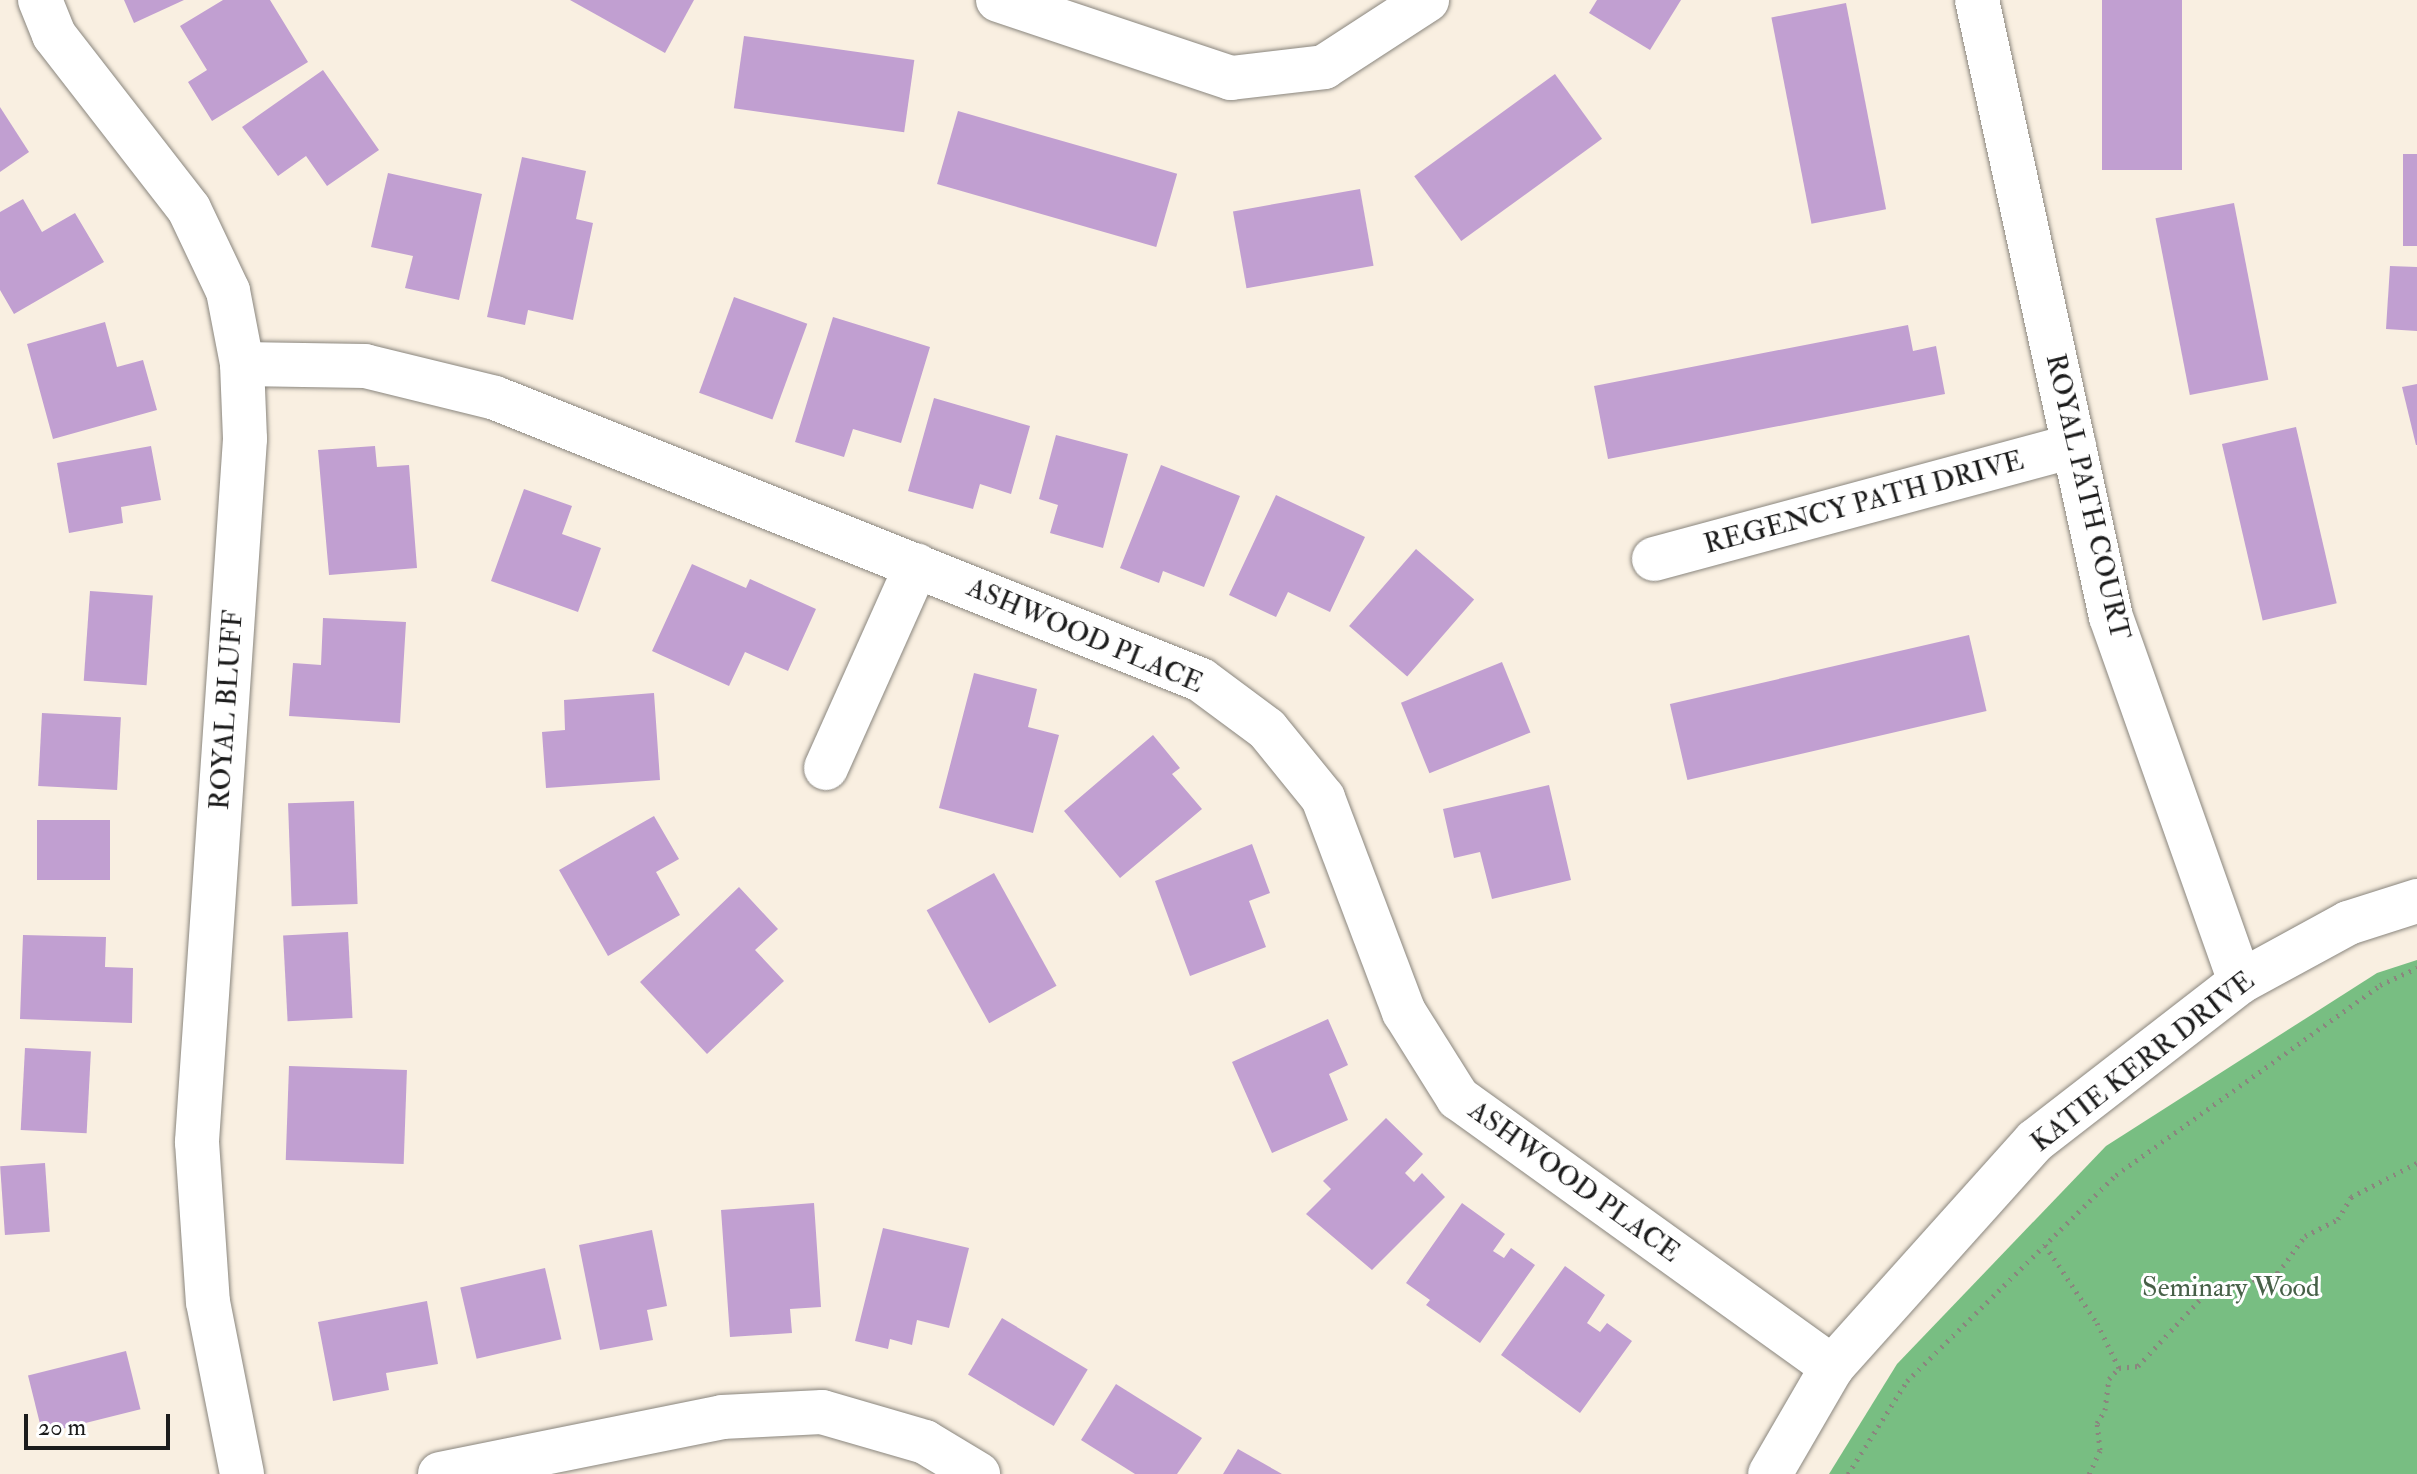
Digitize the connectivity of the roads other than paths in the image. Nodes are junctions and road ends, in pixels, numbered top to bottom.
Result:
1 (40, 0) edge
2 (998, 0) edge
3 (1427, 0) edge
4 (1977, 0) edge
5 (242, 364) junction
6 (2074, 446) junction
7 (1654, 559) dead end
8 (917, 565) junction
9 (826, 768) dead end
10 (2417, 901) edge
11 (2240, 982) junction
12 (1832, 1367) junction
13 (242, 1474) edge
14 (440, 1474) edge
15 (978, 1474) edge
16 (1770, 1474) edge

1 - 5 street, ROYAL BLUFF
2 - 3 street
4 - 6 street, ROYAL PATH COURT
5 - 8 street, ASHWOOD PLACE
5 - 13 street, ROYAL BLUFF
6 - 7 street, REGENCY PATH DRIVE
6 - 11 street, ROYAL PATH COURT
8 - 9 street
8 - 12 street, ASHWOOD PLACE
10 - 11 street, KATIE KERR DRIVE
11 - 12 street, KATIE KERR DRIVE
12 - 16 street, KATIE KERR DRIVE
14 - 15 street

